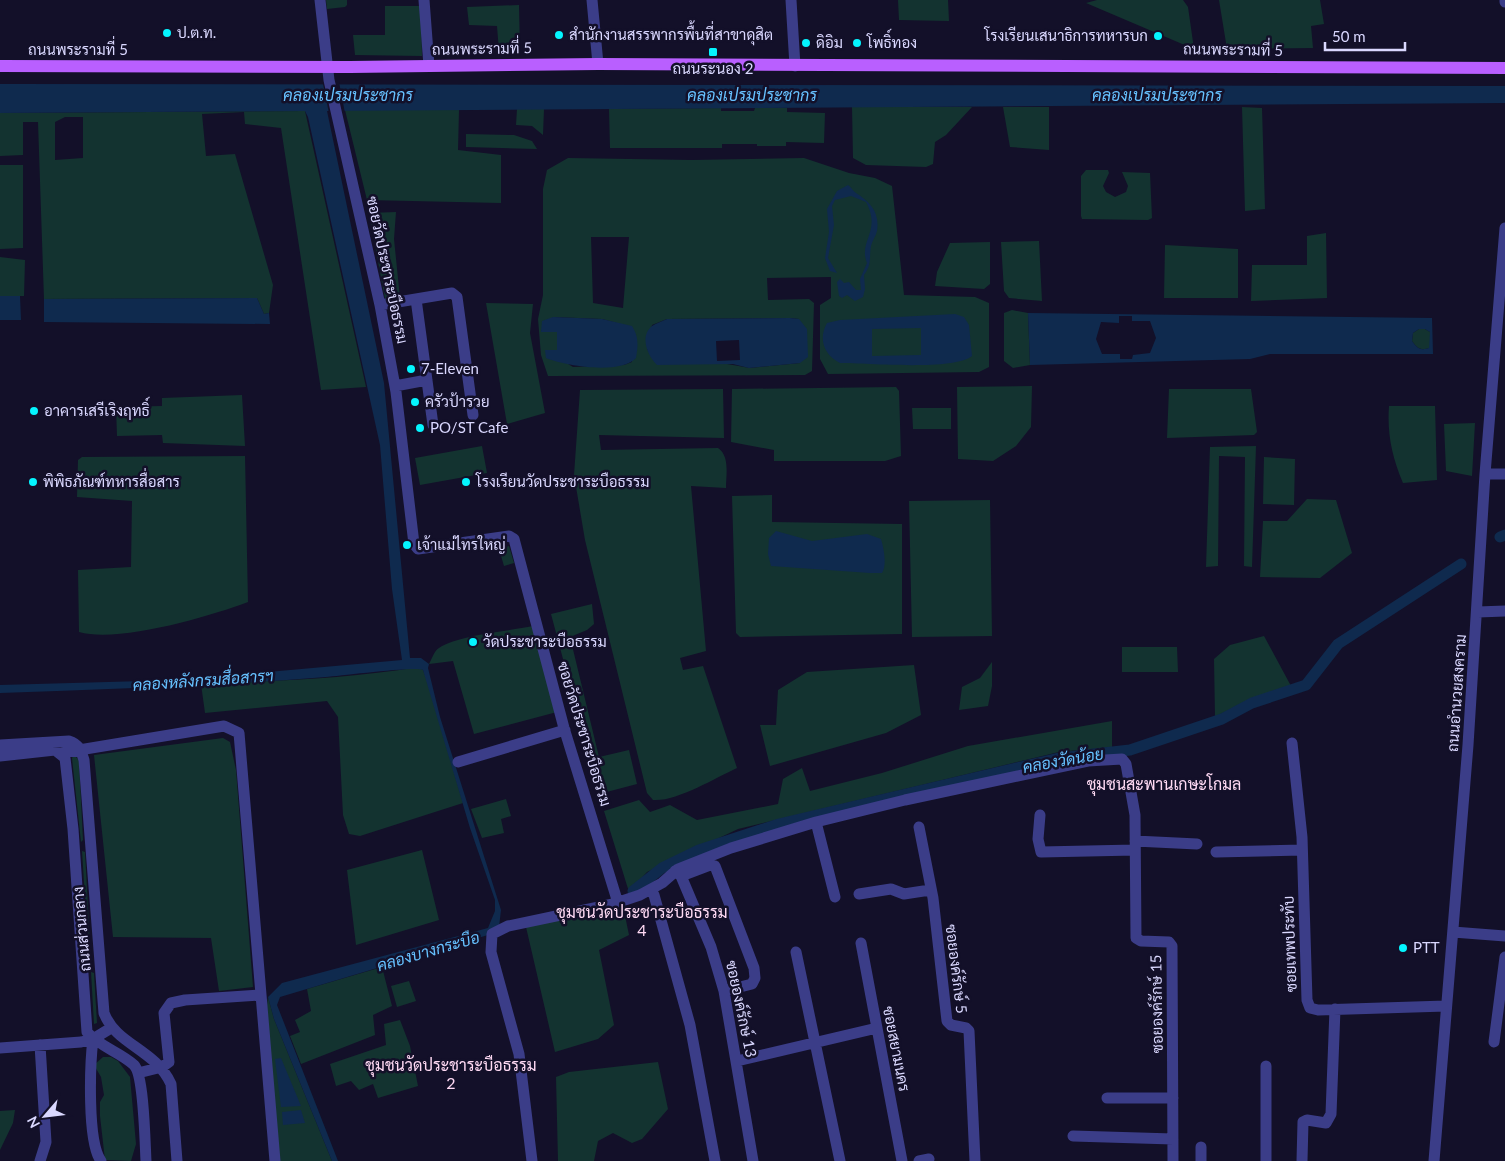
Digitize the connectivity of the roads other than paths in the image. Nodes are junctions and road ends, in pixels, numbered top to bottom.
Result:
1 (320, 0) edge
2 (424, 0) edge
3 (592, 0) edge
4 (791, 0) edge
5 (598, 64) junction
6 (0, 66) edge
7 (429, 66) junction
8 (795, 66) junction
9 (327, 67) junction
10 (1505, 68) edge
11 (1505, 228) edge
12 (416, 299) junction
13 (380, 305) junction
14 (1501, 312) edge
15 (427, 380) junction
16 (395, 386) junction
17 (472, 415) dead end
18 (433, 424) dead end
19 (1485, 474) junction
20 (1505, 474) edge
21 (1505, 611) edge
22 (1478, 612) junction
23 (565, 730) junction
24 (1292, 743) dead end
25 (0, 745) edge
26 (81, 750) junction
27 (61, 753) junction
28 (0, 756) edge
29 (458, 762) dead end
30 (1040, 815) dead end
31 (816, 822) junction
32 (919, 827) dead end
33 (1197, 844) dead end
34 (91, 846) junction
35 (1135, 846) junction
36 (74, 848) junction
37 (1302, 850) junction
38 (1216, 852) dead end
39 (678, 874) junction
40 (650, 890) junction
41 (930, 890) junction
42 (859, 894) dead end
43 (835, 897) dead end
44 (616, 903) junction
45 (1453, 932) junction
46 (1505, 936) edge
47 (861, 943) dead end
48 (796, 952) dead end
49 (1505, 957) edge
50 (100, 967) junction
51 (82, 969) junction
52 (724, 991) junction
53 (261, 995) junction
54 (1446, 1006) junction
55 (1335, 1009) junction
56 (111, 1028) junction
57 (877, 1028) junction
58 (93, 1039) junction
59 (1494, 1042) dead end
60 (814, 1043) junction
61 (40, 1045) junction
62 (0, 1048) edge
63 (737, 1062) junction
64 (1266, 1066) dead end
65 (162, 1067) junction
66 (138, 1073) junction
67 (1108, 1098) dead end
68 (1173, 1098) junction
69 (1073, 1136) dead end
70 (1173, 1139) junction
71 (1201, 1147) dead end
72 (44, 1158) edge
73 (101, 1161) edge
74 (146, 1161) edge
75 (177, 1161) edge
76 (275, 1161) edge
77 (532, 1161) edge
78 (715, 1161) edge
79 (753, 1161) edge
80 (840, 1161) edge
81 (902, 1161) edge
82 (975, 1161) edge
83 (1174, 1161) edge
84 (1201, 1161) edge
85 (1266, 1161) edge
86 (1302, 1161) edge
87 (1434, 1161) edge

1 - 9 street, ซอยวัดประชาระบือธรรม
2 - 7 street
3 - 5 street
4 - 8 street
5 - 7 main road, ถนนพระรามที่ 5
5 - 8 main road, ถนนพระรามที่ 5
6 - 9 main road, ถนนพระรามที่ 5
7 - 9 main road, ถนนพระรามที่ 5
8 - 10 main road, ถนนพระรามที่ 5
9 - 13 street, ซอยวัดประชาระบือธรรม
11 - 14 street, ถนนอำนวยสงคราม
12 - 13 street
12 - 15 street
12 - 17 street
13 - 16 street, ซอยวัดประชาระบือธรรม
14 - 19 street, ถนนอำนวยสงคราม
15 - 16 street
15 - 18 street
16 - 23 street, ซอยวัดประชาระบือธรรม
19 - 20 street
19 - 22 street, ถนนอำนวยสงคราม
21 - 22 street
22 - 45 street, ถนนอำนวยสงคราม
23 - 29 street
23 - 44 street, ซอยวัดประชาระบือธรรม
24 - 37 street, ซอยเทพประทับ
25 - 26 street
26 - 27 street
26 - 34 street, ถนนส่วนกลาง
26 - 53 street
27 - 28 street
27 - 36 street, ถนนส่วนกลาง
30 - 35 street
31 - 35 street, ซอยองค์รักษ์ 15
31 - 39 street
31 - 43 street
32 - 41 street, ซอยองค์รักษ์ 5
33 - 35 street
34 - 36 street
34 - 50 street, ถนนส่วนกลาง
35 - 68 street, ซอยองค์รักษ์ 15
36 - 51 street, ถนนส่วนกลาง
37 - 38 street
37 - 55 street, ซอยเทพประทับ
39 - 40 street
39 - 52 street, ซอยองค์รักษ์ 13
39 - 52 street
40 - 44 street
40 - 78 street
41 - 42 street
41 - 82 street, ซอยองค์รักษ์ 5
44 - 77 street
45 - 46 street
45 - 54 street, ถนนอำนวยสงคราม
47 - 57 street, ซอยสยามนคร
48 - 60 street
49 - 59 street
50 - 51 street
50 - 56 street, ถนนส่วนกลาง
51 - 58 street, ถนนส่วนกลาง
52 - 63 street, ซอยองค์รักษ์ 13
53 - 65 street
53 - 76 street
54 - 55 street, ซอยเทพประทับ
54 - 87 street, ถนนอำนวยสงคราม
55 - 86 street
56 - 58 street
56 - 65 street
57 - 60 street
57 - 81 street, ซอยสยามนคร
58 - 61 street
58 - 66 street
58 - 73 street
60 - 63 street
60 - 80 street
61 - 62 street
61 - 72 street
63 - 79 street, ซอยองค์รักษ์ 13
64 - 85 street
65 - 66 street
65 - 75 street
66 - 74 street
67 - 68 street
68 - 70 street, ซอยองค์รักษ์ 15
69 - 70 street
70 - 83 street, ซอยองค์รักษ์ 15
71 - 84 street

